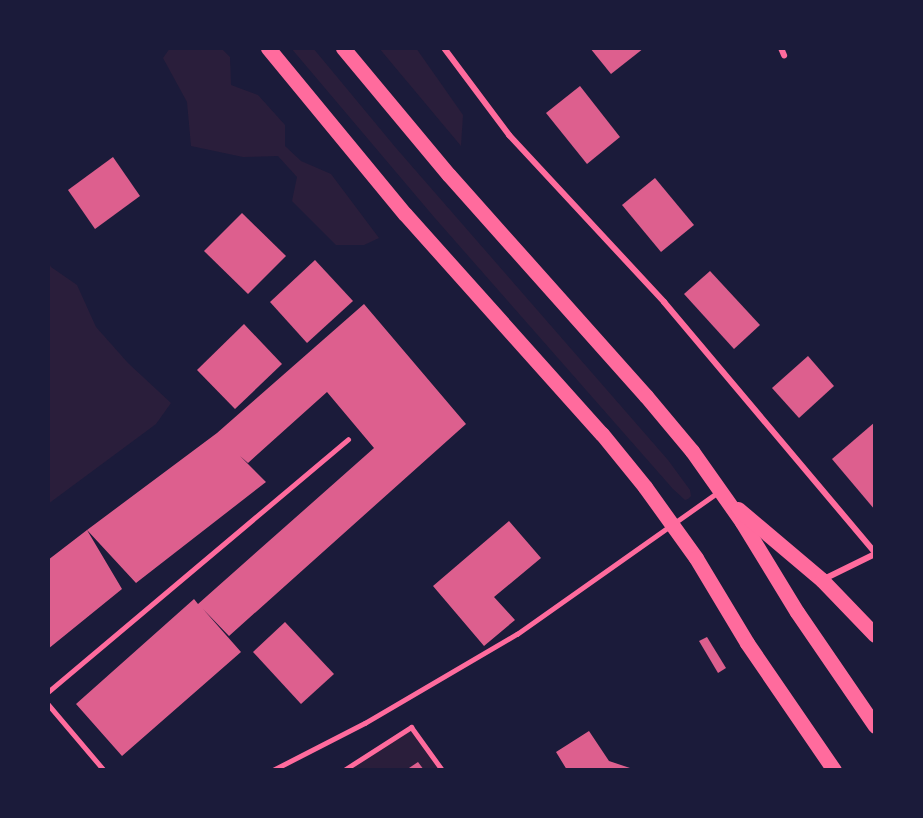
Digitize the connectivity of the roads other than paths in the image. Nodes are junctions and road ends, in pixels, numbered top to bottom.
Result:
1 (268, 48) edge
2 (343, 48) edge
3 (444, 48) edge
4 (348, 439) dead end
5 (725, 496) junction
6 (673, 525) junction
7 (875, 554) edge
8 (822, 580) junction
9 (875, 635) edge
10 (48, 692) edge
11 (48, 704) edge
12 (875, 726) edge
13 (104, 770) edge
14 (273, 770) edge
15 (344, 770) edge
16 (442, 770) edge
17 (834, 770) edge

1 - 6 main road
2 - 5 main road
3 - 7 street
4 - 10 lane
5 - 6 lane
5 - 8 main road
5 - 12 main road
6 - 14 lane
6 - 17 main road
7 - 8 street
8 - 9 main road
11 - 13 lane
15 - 16 street

